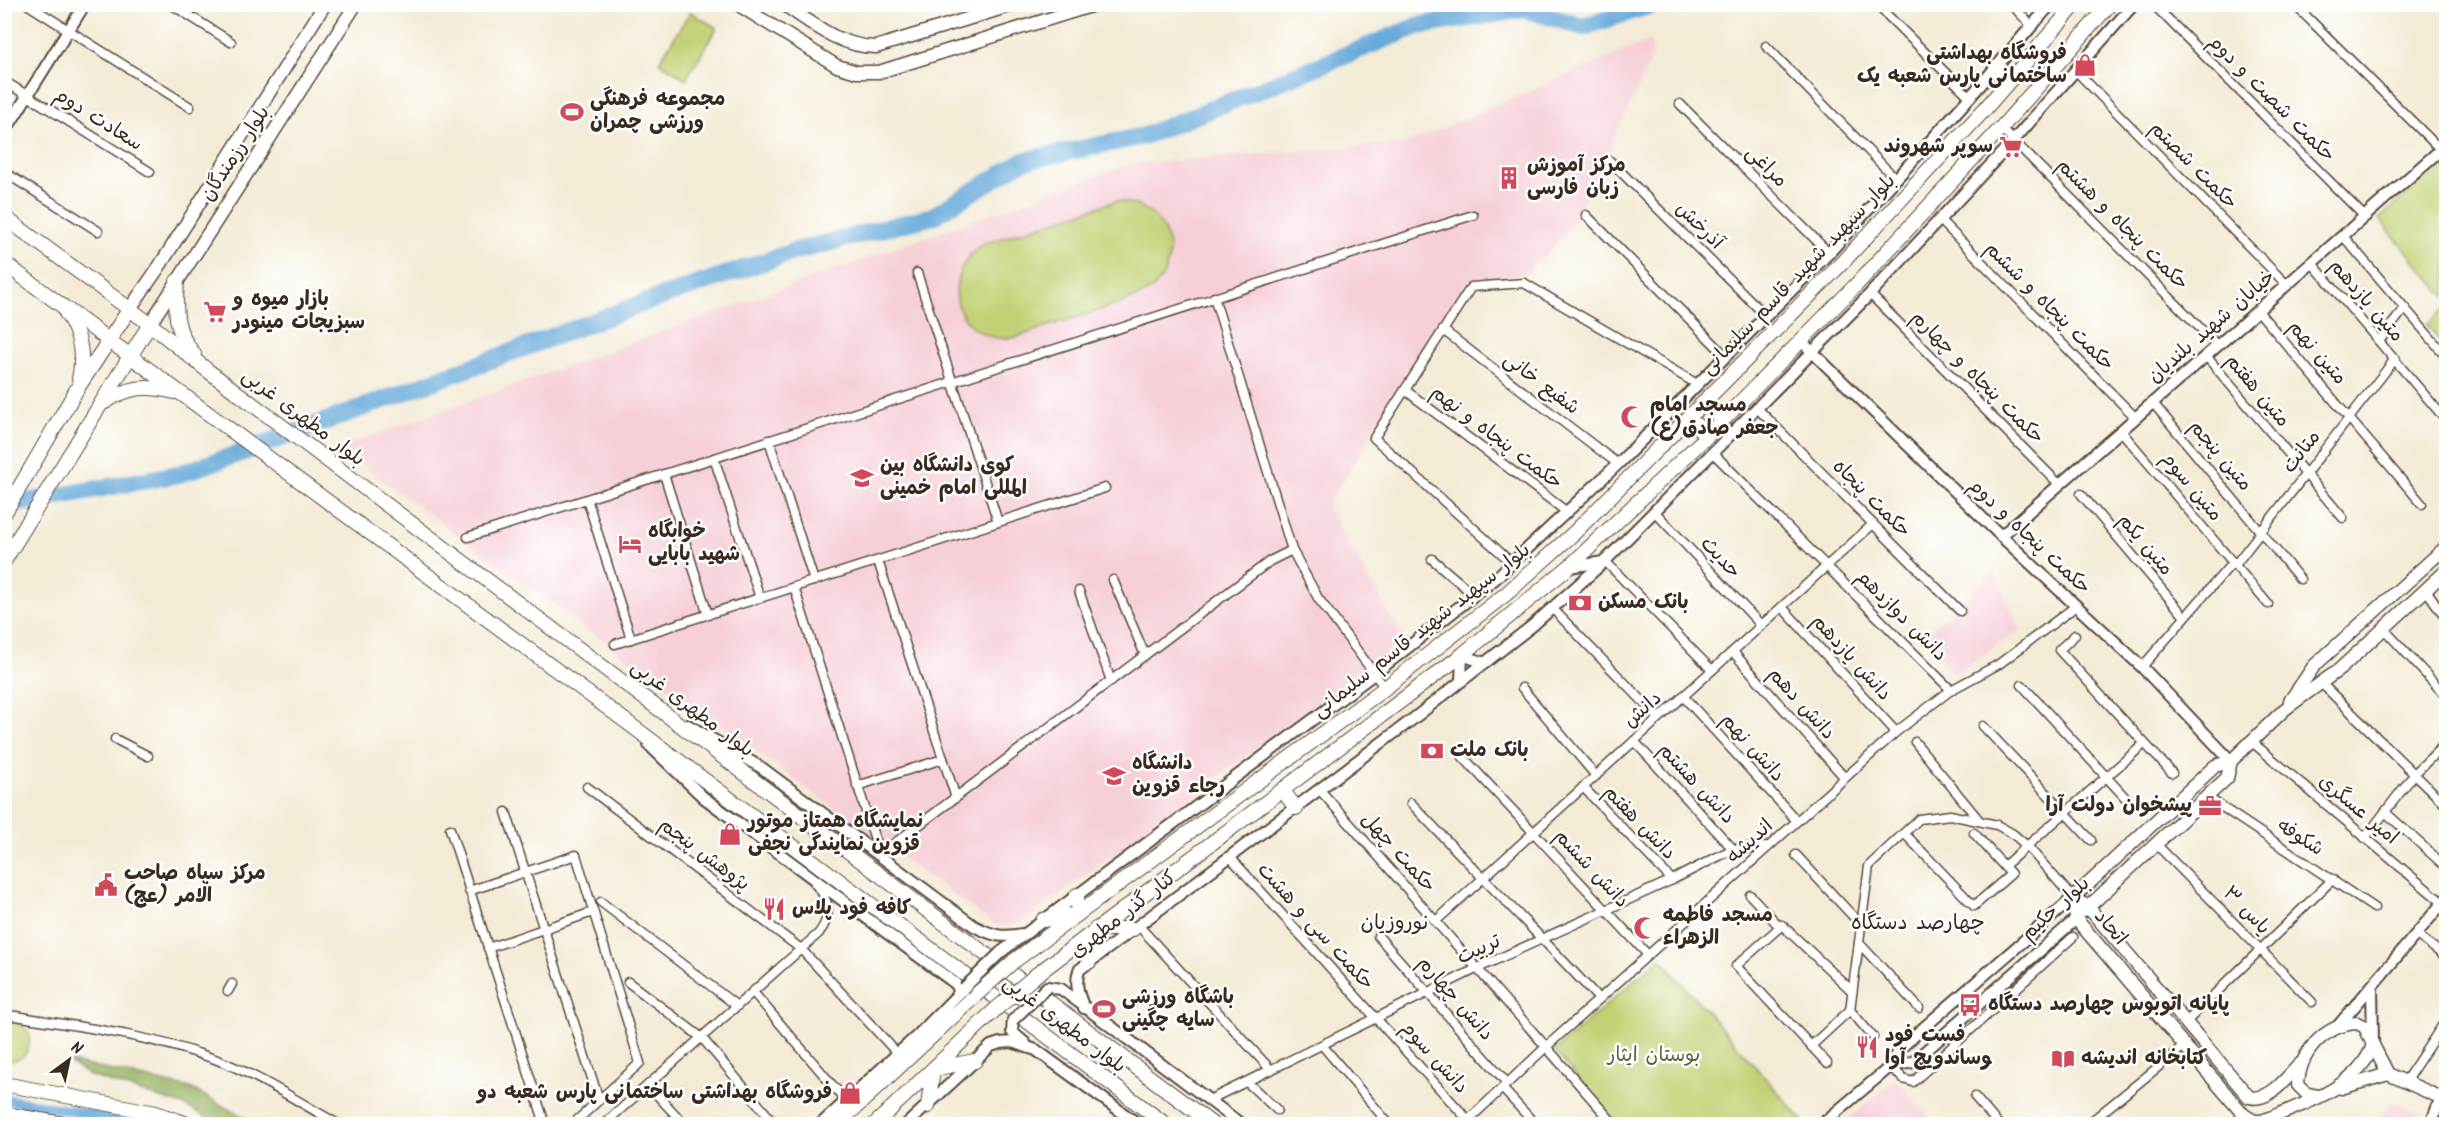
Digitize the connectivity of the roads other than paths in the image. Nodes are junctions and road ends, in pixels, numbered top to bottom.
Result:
1 (27, 4) edge
2 (85, 4) edge
3 (171, 4) edge
4 (325, 4) edge
5 (356, 4) edge
6 (737, 4) edge
7 (783, 4) edge
8 (1016, 4) edge
9 (1098, 4) edge
10 (2011, 4) edge
11 (2051, 4) edge
12 (2076, 4) edge
13 (2110, 4) edge
14 (2134, 4) edge
15 (2153, 4) edge
16 (2294, 4) edge
17 (1877, 5) edge
18 (2032, 26) junction
19 (69, 31) junction
20 (231, 42) dead end
21 (1766, 46) dead end
22 (1997, 67) junction
23 (2075, 70) junction
24 (2012, 78) junction
25 (4, 81) edge
26 (28, 96) junction
27 (1970, 97) junction
28 (1680, 104) dead end
29 (190, 107) dead end
30 (2001, 128) junction
31 (4, 133) edge
32 (2014, 140) junction
33 (2444, 147) edge
34 (1610, 161) dead end
35 (4, 172) edge
36 (150, 172) dead end
37 (1896, 179) junction
38 (1473, 215) dead end
39 (1586, 215) dead end
40 (4, 217) edge
41 (2365, 217) junction
42 (1940, 220) junction
43 (98, 231) dead end
44 (2343, 236) junction
45 (1829, 253) junction
46 (4, 263) edge
47 (2312, 263) junction
48 (917, 273) dead end
49 (177, 281) junction
50 (2287, 285) junction
51 (1790, 291) junction
52 (1870, 294) junction
53 (1214, 297) junction
54 (54, 300) junction
55 (1802, 303) junction
56 (2405, 308) junction
57 (129, 310) junction
58 (2258, 311) junction
59 (1766, 315) junction
60 (150, 324) junction
61 (1443, 330) junction
62 (108, 341) junction
63 (1801, 341) junction
64 (2379, 341) junction
65 (2218, 346) junction
66 (1814, 354) junction
67 (1725, 355) junction
68 (2206, 356) junction
69 (131, 357) junction
70 (2446, 357) edge
71 (2395, 359) junction
72 (207, 370) junction
73 (952, 381) junction
74 (1697, 384) junction
75 (78, 389) junction
76 (1405, 390) junction
77 (182, 394) junction
78 (1708, 397) junction
79 (2153, 403) junction
80 (101, 405) junction
81 (1758, 409) junction
82 (1726, 417) junction
83 (2350, 417) junction
84 (2136, 418) junction
85 (2446, 420) edge
86 (1683, 422) junction
87 (2121, 431) junction
88 (1704, 439) junction
89 (769, 440) junction
90 (1638, 444) junction
91 (1660, 445) junction
92 (1714, 454) junction
93 (714, 458) junction
94 (1618, 464) junction
95 (664, 474) junction
96 (2306, 474) junction
97 (2060, 485) junction
98 (1105, 488) dead end
99 (2081, 494) dead end
100 (587, 499) junction
101 (2422, 504) dead end
102 (1568, 512) junction
103 (1655, 512) junction
104 (4, 514) edge
105 (2343, 519) dead end
106 (998, 522) junction
107 (1873, 524) junction
108 (2261, 531) junction
109 (2001, 536) junction
110 (468, 537) dead end
111 (2446, 547) edge
112 (1292, 550) junction
113 (1432, 559) dead end
114 (4, 561) edge
115 (878, 561) junction
116 (1605, 561) junction
117 (1512, 562) junction
118 (2234, 563) junction
119 (1827, 566) junction
120 (1569, 567) junction
121 (2446, 571) edge
122 (2300, 579) dead end
123 (1113, 580) dead end
124 (814, 581) junction
125 (794, 587) junction
126 (2426, 590) junction
127 (1079, 591) dead end
128 (1474, 595) junction
129 (760, 598) junction
130 (2268, 604) dead end
131 (2076, 606) junction
132 (1782, 607) junction
133 (1552, 608) junction
134 (1960, 611) dead end
135 (708, 615) junction
136 (2185, 617) junction
137 (2446, 618) edge
138 (1761, 625) junction
139 (2384, 629) junction
140 (2075, 635) dead end
141 (631, 639) junction
142 (615, 644) dead end
143 (1732, 651) junction
144 (1462, 655) junction
145 (1145, 656) junction
146 (1485, 663) junction
147 (2142, 667) junction
148 (1712, 670) junction
149 (1374, 674) junction
150 (1111, 681) junction
151 (1461, 681) junction
152 (2321, 683) junction
153 (2022, 685) dead end
154 (1385, 688) junction
155 (1522, 688) dead end
156 (1951, 690) junction
157 (1683, 696) junction
158 (2446, 696) edge
159 (648, 700) junction
160 (2284, 709) junction
161 (620, 717) junction
162 (1659, 718) junction
163 (1983, 726) dead end
164 (1896, 732) junction
165 (115, 739) dead end
166 (1634, 741) junction
167 (1915, 742) dead end
168 (2252, 742) junction
169 (2446, 742) edge
170 (2144, 744) junction
171 (148, 756) dead end
172 (1463, 757) dead end
173 (943, 759) junction
174 (2231, 761) junction
175 (2415, 773) junction
176 (2172, 774) dead end
177 (1596, 776) junction
178 (2106, 777) junction
179 (1845, 778) junction
180 (857, 786) junction
181 (587, 788) dead end
182 (1583, 788) junction
183 (1320, 790) junction
184 (1283, 791) junction
185 (2207, 797) junction
186 (956, 798) junction
187 (1411, 802) dead end
188 (2446, 805) edge
189 (2133, 806) dead end
190 (1296, 808) junction
191 (506, 812) dead end
192 (2385, 812) junction
193 (2065, 813) junction
194 (1979, 820) junction
195 (1797, 821) junction
196 (450, 829) dead end
197 (1534, 831) junction
198 (1904, 833) junction
199 (1974, 833) dead end
200 (2365, 838) junction
201 (2091, 840) dead end
202 (895, 843) dead end
203 (2156, 844) junction
204 (2027, 846) junction
205 (1769, 847) junction
206 (1733, 849) junction
207 (1796, 855) dead end
208 (880, 856) junction
209 (1230, 857) junction
210 (2004, 866) junction
211 (2446, 867) edge
212 (799, 870) junction
213 (525, 872) junction
214 (1482, 879) junction
215 (2333, 879) junction
216 (1672, 880) junction
217 (470, 891) junction
218 (1077, 895) junction
219 (1750, 895) dead end
220 (2073, 898) junction
221 (2445, 901) edge
222 (601, 902) dead end
223 (2088, 907) junction
224 (2374, 908) dead end
225 (1606, 910) junction
226 (593, 912) junction
227 (1078, 914) junction
228 (2076, 919) junction
229 (1043, 920) junction
230 (1436, 921) junction
231 (1861, 925) junction
232 (1136, 927) junction
233 (1780, 927) junction
234 (1096, 929) junction
235 (544, 930) junction
236 (1026, 933) junction
237 (2417, 934) junction
238 (1378, 936) dead end
239 (2073, 937) dead end
240 (1543, 939) junction
241 (1859, 943) junction
242 (488, 948) junction
243 (801, 950) junction
244 (2260, 950) junction
245 (1648, 955) junction
246 (2446, 957) edge
247 (1089, 962) junction
248 (1478, 968) junction
249 (628, 982) dead end
250 (2372, 987) junction
251 (962, 990) junction
252 (1852, 991) junction
253 (753, 992) junction
254 (1428, 993) junction
255 (1599, 999) junction
256 (2312, 1002) dead end
257 (737, 1006) junction
258 (1084, 1008) junction
259 (1919, 1008) dead end
260 (1850, 1010) junction
261 (4, 1014) edge
262 (1375, 1019) junction
263 (2446, 1020) edge
264 (2186, 1022) junction
265 (2337, 1027) junction
266 (917, 1036) junction
267 (1873, 1037) dead end
268 (702, 1038) junction
269 (2373, 1044) junction
270 (1322, 1045) junction
271 (1811, 1046) junction
272 (2184, 1046) junction
273 (1546, 1047) junction
274 (1036, 1050) junction
275 (898, 1054) junction
276 (975, 1061) junction
277 (1827, 1063) dead end
278 (2301, 1063) junction
279 (1891, 1066) junction
280 (897, 1069) junction
281 (933, 1069) junction
282 (1270, 1070) junction
283 (2388, 1074) junction
284 (1247, 1082) junction
285 (2405, 1082) junction
286 (4, 1084) edge
287 (648, 1085) junction
288 (1505, 1086) junction
289 (2334, 1090) junction
290 (2318, 1096) junction
291 (1975, 1097) dead end
292 (2444, 1098) edge
293 (599, 1100) junction
294 (1209, 1100) junction
295 (846, 1101) junction
296 (928, 1106) junction
297 (1277, 1110) dead end
298 (4, 1114) edge
299 (2278, 1115) junction
300 (2099, 1116) junction
301 (2246, 1120) edge
302 (1466, 1122) edge
303 (64, 1125) edge
304 (187, 1125) edge
305 (339, 1125) edge
306 (545, 1125) edge
307 (573, 1125) edge
308 (604, 1125) edge
309 (684, 1125) edge
310 (775, 1125) edge
311 (821, 1125) edge
312 (838, 1125) edge
313 (875, 1125) edge
314 (907, 1125) edge
315 (1138, 1125) edge
316 (1165, 1125) edge
317 (1212, 1125) edge
318 (1240, 1125) edge
319 (1389, 1125) edge
320 (1535, 1125) edge
321 (1614, 1125) edge
322 (1822, 1125) edge
323 (1998, 1125) edge
324 (2088, 1125) edge
325 (2106, 1125) edge
326 (2268, 1125) edge
327 (2431, 1125) edge

1 - 19 street
2 - 19 street
3 - 20 street
4 - 57 main road, بلوار رزمندگان
5 - 49 main road, بلوار رزمندگان
6 - 9 main road
7 - 8 main road
10 - 18 street
11 - 18 street
12 - 24 main road, بلوار سپهبد شهید قاسم سلیمانی
13 - 30 main road, بلوار سپهبد شهید قاسم سلیمانی
14 - 23 street, کنار گذر مطهری
15 - 41 street, حکمت شصت و دوم
16 - 33 street
17 - 27 street
18 - 22 street
19 - 26 street
19 - 29 street
21 - 37 street
22 - 24 main road
22 - 27 street
23 - 32 street, کنار گذر مطهری
23 - 50 street, حکمت شصتم
24 - 55 main road, بلوار سپهبد شهید قاسم سلیمانی
25 - 26 street, سعادت دوم
26 - 31 street
26 - 36 street, سعادت دوم
27 - 37 street
28 - 45 street, مراغی
30 - 32 street, حکمت پنجاه و هشتم
30 - 63 main road, بلوار سپهبد شهید قاسم سلیمانی
32 - 42 street, کنار گذر مطهری
32 - 65 street, حکمت پنجاه و هشتم
33 - 41 street, خیابان شهید بلندیان
34 - 59 street, آذرخش
35 - 43 street
37 - 45 street
38 - 53 street
39 - 67 street
40 - 57 main road, بلوار مطهری غربی
41 - 44 street, خیابان شهید بلندیان
42 - 52 street, کنار گذر مطهری
42 - 84 street, حکمت پنجاه و ششم
44 - 47 street, خیابان شهید بلندیان
44 - 56 street
45 - 51 street
46 - 54 main road
47 - 50 street, خیابان شهید بلندیان
47 - 64 street, متین یازدهم
48 - 73 street
49 - 60 main road, بلوار رزمندگان
49 - 72 main road
50 - 58 street, خیابان شهید بلندیان
51 - 55 street
51 - 59 street
52 - 66 street, کنار گذر مطهری
52 - 97 street, حکمت پنجاه و چهارم
53 - 73 street
53 - 112 street
54 - 62 main road, بلوار مطهری غربی
54 - 75 main road
55 - 78 main road, بلوار سپهبد شهید قاسم سلیمانی
56 - 64 street
56 - 70 street
57 - 60 main road, بلوار مطهری غربی
57 - 62 main road
58 - 65 street, خیابان شهید بلندیان
58 - 83 street, متین نهم
59 - 67 street
60 - 69 main road
60 - 72 main road, بلوار مطهری غربی
61 - 74 street
61 - 76 street
61 - 94 street, شفیع خانی
62 - 69 main road, بلوار مطهری غربی
62 - 75 main road
63 - 66 street, حکمت پنجاه و دوم
63 - 82 main road, بلوار سپهبد شهید قاسم سلیمانی
64 - 71 street, متین یازدهم
65 - 68 street, خیابان شهید بلندیان
66 - 81 street, کنار گذر مطهری
66 - 109 street, حکمت پنجاه و دوم
67 - 74 street
68 - 79 street, خیابان شهید بلندیان
68 - 96 street, متین هفتم
69 - 77 main road, بلوار مطهری غربی
69 - 80 main road
71 - 83 street, متانت
71 - 85 street, متین یازدهم
72 - 159 main road, بلوار مطهری غربی
73 - 89 street
73 - 106 street
74 - 90 street
75 - 104 main road
76 - 102 street, حکمت پنجاه و نهم
76 - 117 street
77 - 80 main road
77 - 161 main road, بلوار مطهری غربی
78 - 82 main road
78 - 86 main road, بلوار سپهبد شهید قاسم سلیمانی
79 - 84 street, خیابان شهید بلندیان
79 - 108 street, متین پنجم
80 - 114 main road
81 - 92 street, کنار گذر مطهری
81 - 107 street, حکمت پنجاه
82 - 88 main road, بلوار سپهبد شهید قاسم سلیمانی
83 - 96 street, متانت
83 - 101 street, متین نهم
84 - 87 street, خیابان شهید بلندیان
86 - 88 main road
86 - 91 main road, بلوار سپهبد شهید قاسم سلیمانی
87 - 97 street, خیابان شهید بلندیان
87 - 118 street, متین سوم
88 - 120 main road, بلوار سپهبد شهید قاسم سلیمانی
89 - 93 street
89 - 124 street
90 - 91 street
90 - 94 street
91 - 154 main road, بلوار سپهبد شهید قاسم سلیمانی
92 - 103 street, کنار گذر مطهری
92 - 119 street, دانش دوازدهم
93 - 95 street
93 - 129 street
94 - 102 street
95 - 100 street
95 - 135 street
96 - 105 street, متین هفتم
96 - 108 street, متانت
97 - 109 street, خیابان شهید بلندیان
98 - 106 street
99 - 136 street, متین یکم
100 - 110 street
100 - 141 street
102 - 117 street
103 - 116 street, کنار گذر مطهری
103 - 138 street, حدیث
106 - 115 street
107 - 119 street, دانش
107 - 134 street, حکمت پنجاه
108 - 118 street, متانت
108 - 122 street, متین پنجم
109 - 131 street, حکمت پنجاه و دوم
111 - 160 main road, بلوار حکیم
112 - 145 street
112 - 149 street
113 - 128 street
115 - 124 street
115 - 173 street
116 - 120 street
116 - 133 street, کنار گذر مطهری
116 - 148 street
117 - 128 street
118 - 130 street, متین سوم
118 - 136 street, متانت
119 - 132 street, دانش
119 - 156 street, دانش دوازدهم
120 - 144 main road, بلوار سپهبد شهید قاسم سلیمانی
121 - 126 main road, بلوار حکیم
123 - 145 street
124 - 125 street
125 - 129 street
125 - 180 street
126 - 137 street
126 - 139 main road, بلوار حکیم
127 - 150 street
128 - 149 street
129 - 135 street
131 - 147 street, حکمت پنجاه و دوم
131 - 156 street, اندیشه
132 - 138 street, دانش
132 - 164 street, دانش یازدهم
133 - 146 street, کنار گذر مطهری
133 - 162 street
135 - 141 street
136 - 147 street, متانت
138 - 143 street, دانش
139 - 152 main road, بلوار حکیم
139 - 158 street
140 - 170 street
141 - 142 street
143 - 148 street, دانش
143 - 179 street, دانش دهم
144 - 146 street
144 - 151 street
144 - 184 main road, بلوار سپهبد شهید قاسم سلیمانی
145 - 150 street
146 - 151 street, کنار گذر مطهری
147 - 174 street, حکمت پنجاه و دوم
148 - 157 street, دانش
149 - 154 street
149 - 218 street
150 - 186 street
151 - 183 street, کنار گذر مطهری
152 - 160 main road, بلوار حکیم
152 - 175 street
153 - 178 street
154 - 227 main road, بلوار سپهبد شهید قاسم سلیمانی
155 - 177 street
156 - 164 street, اندیشه
157 - 162 street, دانش
157 - 195 street, دانش نهم
159 - 208 street
159 - 317 main road, بلوار مطهری غربی
160 - 168 main road, بلوار حکیم
161 - 212 street
161 - 316 main road, بلوار مطهری غربی
162 - 166 street, دانش
163 - 193 street
164 - 179 street, اندیشه
165 - 171 street
166 - 177 street, دانش
166 - 206 street, دانش هشتم
167 - 194 street
168 - 174 main road, بلوار حکیم
168 - 200 street, امیر عسگری
169 - 175 street
170 - 176 street
170 - 178 street
172 - 197 street, دانش ششم
173 - 180 street
173 - 186 street
174 - 185 main road, بلوار حکیم
174 - 220 main road, بلوار حکیم
175 - 188 street
175 - 192 street
177 - 182 street, دانش
178 - 189 street
178 - 193 street
179 - 195 street, اندیشه
180 - 208 street
181 - 243 street, پژوهش پنجم
182 - 197 street, دانش
182 - 216 street, دانش هفتم
183 - 190 street, کنار گذر مطهری
183 - 230 street, حکمت چهل
184 - 190 main road
184 - 234 main road, بلوار سپهبد شهید قاسم سلیمانی
185 - 203 main road, بلوار حکیم
185 - 215 street, شکوفه
186 - 202 street
187 - 214 street
190 - 209 street, کنار گذر مطهری
191 - 213 street
192 - 200 street
192 - 211 street
193 - 201 street
193 - 204 street
194 - 198 street
194 - 204 street
195 - 205 street, اندیشه
196 - 217 street
197 - 214 street, دانش
197 - 225 street, دانش ششم
198 - 210 street
198 - 231 street
199 - 210 street
200 - 221 street, امیر عسگری
203 - 223 main road, بلوار حکیم
203 - 244 street, یاس ۳
204 - 210 street
204 - 220 street
205 - 206 street, تربیت
205 - 245 street, اندیشه
206 - 216 street, تربیت
207 - 231 street
208 - 236 street
209 - 232 street, کنار گذر مطهری
209 - 262 street, حکمت سی و هشت
212 - 243 street
212 - 251 street
213 - 217 street
213 - 226 street
213 - 235 street
214 - 230 street, دانش
214 - 240 street
215 - 224 street, شکوفه
215 - 244 street
216 - 225 street, تربیت
217 - 242 street
218 - 227 main road
218 - 229 street
219 - 233 street
220 - 223 main road, اتحاد
220 - 228 main road, اتحاد
220 - 279 street, بلوار حکیم
221 - 237 street
222 - 257 street
223 - 228 main road, بلوار حکیم
223 - 264 main road, اتحاد
225 - 240 street, تربیت
225 - 245 street, دانش ششم
226 - 235 street
226 - 293 street
227 - 229 main road
227 - 280 main road, بلوار سپهبد شهید قاسم سلیمانی, bridge
228 - 272 main road, اتحاد
228 - 279 street, بلوار حکیم
229 - 236 street
230 - 248 street, حکمت چهل
231 - 241 street
232 - 234 main road
232 - 247 street, کنار گذر مطهری
232 - 282 street
233 - 252 street
233 - 271 street
234 - 247 main road
234 - 281 main road, بلوار سپهبد شهید قاسم سلیمانی, bridge
235 - 242 street
235 - 293 street
236 - 251 street, bridge
237 - 246 street
237 - 250 street
238 - 254 street, دانش چهارم
239 - 279 street
240 - 248 street, تربیت
240 - 255 street
241 - 252 street
241 - 259 street
242 - 306 street
243 - 253 street
243 - 275 street, پژوهش پنجم
244 - 256 street, یاس ۳
244 - 264 street
245 - 255 street, اندیشه
247 - 258 street, کنار گذر مطهری
248 - 254 street, تربیت
248 - 273 street, حکمت چهل
249 - 268 street
250 - 265 street
250 - 269 street
251 - 266 street
252 - 260 street
253 - 257 street
253 - 295 street
254 - 262 street, تربیت
254 - 288 street, دانش چهارم
255 - 273 street, اندیشه
257 - 268 street
258 - 274 street, bridge
258 - 294 street
260 - 267 street
260 - 271 street
261 - 305 street
262 - 270 street, تربیت
262 - 302 street, دانش سوم
263 - 285 street
264 - 278 main road, اتحاد
265 - 269 main road
265 - 278 main road
266 - 275 street
266 - 280 main road
268 - 287 street
268 - 310 street
269 - 283 main road
269 - 289 main road
270 - 282 street, تربیت
270 - 319 street
271 - 277 street
272 - 300 street
272 - 301 main road, اتحاد
273 - 288 street, اندیشه
273 - 321 street, حکمت چهل
274 - 276 street
274 - 315 street
275 - 295 street
276 - 281 main road
276 - 296 street
278 - 290 main road
279 - 322 street, بلوار حکیم
280 - 312 main road, بلوار سپهبد شهید قاسم سلیمانی
281 - 296 main road
281 - 313 main road, بلوار سپهبد شهید قاسم سلیمانی
282 - 284 street, تربیت
283 - 285 main road
283 - 289 main road, اتحاد
284 - 294 street, تربیت
284 - 297 street
285 - 292 main road
286 - 304 main road
287 - 308 street
287 - 309 street
288 - 302 street, اندیشه
288 - 320 street, دانش چهارم
289 - 290 main road, اتحاد
290 - 299 main road, اتحاد
291 - 323 street
292 - 327 street
293 - 307 street
294 - 318 street
295 - 311 street
296 - 314 street
298 - 303 main road
299 - 301 main road, اتحاد
299 - 326 street
300 - 324 street
300 - 325 street

